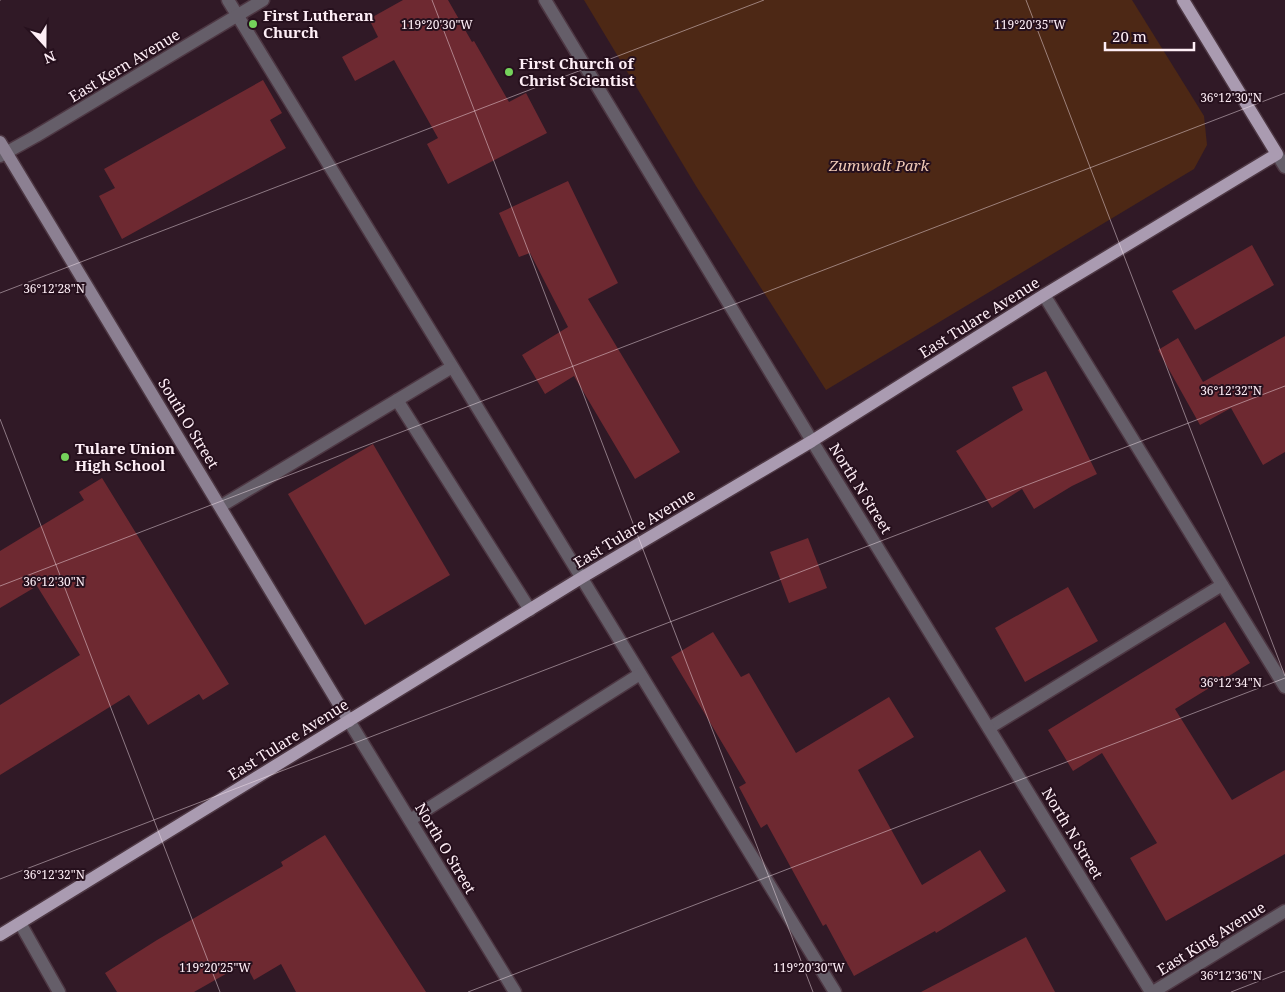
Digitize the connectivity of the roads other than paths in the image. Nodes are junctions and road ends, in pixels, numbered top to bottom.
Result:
1 (228, 0) edge
2 (264, 0) edge
3 (545, 0) edge
4 (1183, 0) edge
5 (238, 16) junction
6 (2, 150) edge
7 (1281, 151) edge
8 (1285, 167) edge
9 (1044, 295) junction
10 (452, 367) junction
11 (397, 400) junction
12 (812, 441) junction
13 (220, 506) junction
14 (581, 578) junction
15 (1222, 585) junction
16 (530, 610) junction
17 (640, 674) junction
18 (1285, 687) edge
19 (350, 721) junction
20 (989, 728) junction
21 (410, 820) junction
22 (1285, 911) edge
23 (20, 923) junction
24 (0, 935) edge
25 (59, 992) edge
26 (515, 992) edge
27 (835, 992) edge
28 (1152, 992) edge

1 - 5 street
2 - 5 street, East Kern Avenue
3 - 12 street, North N Street
4 - 7 main road
5 - 6 street, East Kern Avenue
5 - 10 street
6 - 13 main road, South O Street
7 - 8 street
7 - 9 main road, East Tulare Avenue
9 - 12 main road, East Tulare Avenue
9 - 15 street
10 - 11 street
10 - 14 street
11 - 13 street
11 - 16 street
12 - 14 main road, East Tulare Avenue
12 - 20 street, North N Street
13 - 19 main road, South O Street
14 - 16 main road, East Tulare Avenue
14 - 17 street
15 - 18 street
15 - 20 street
16 - 19 main road, East Tulare Avenue
17 - 21 street
17 - 27 street
19 - 21 street, North O Street
19 - 23 main road, East Tulare Avenue
20 - 28 street, North N Street
21 - 26 street, North O Street
22 - 28 street, East King Avenue
23 - 24 main road, East Tulare Avenue
23 - 25 street

